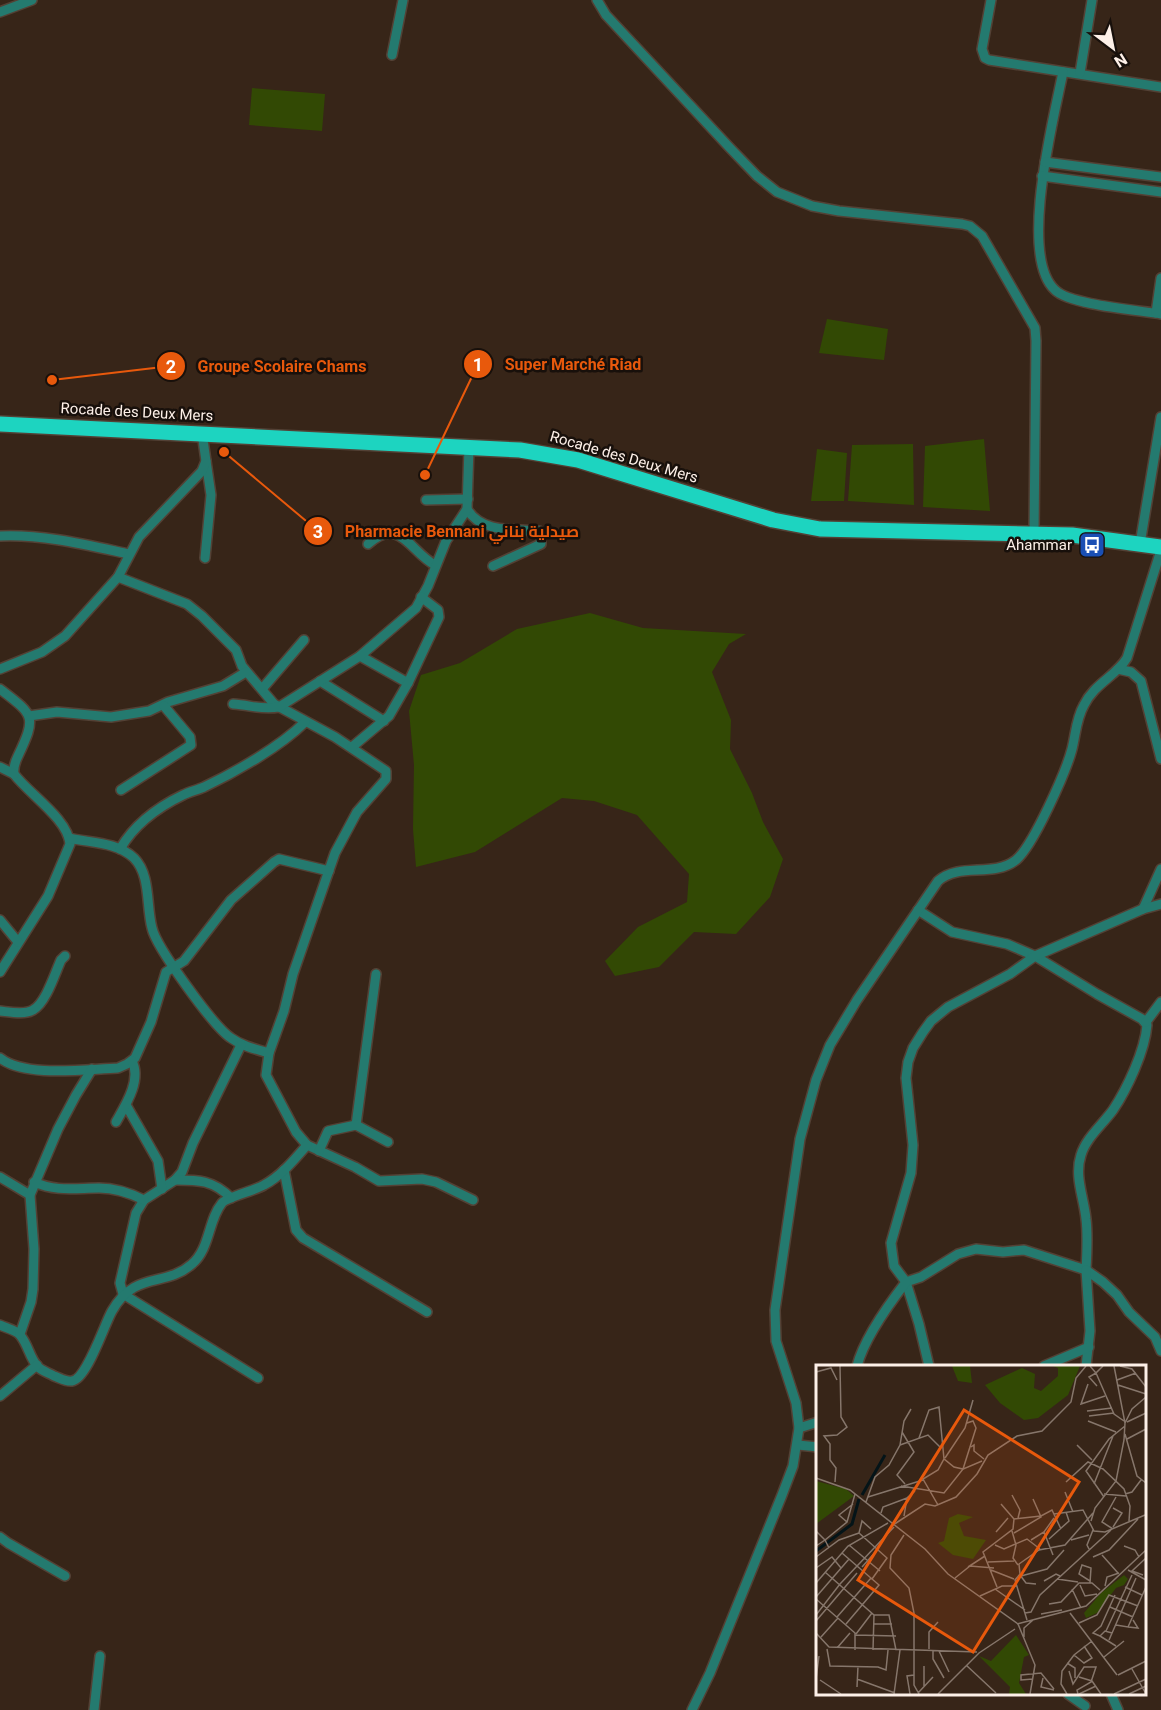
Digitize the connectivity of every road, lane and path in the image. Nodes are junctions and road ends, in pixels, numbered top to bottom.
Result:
1 (32, 0) edge
2 (403, 0) edge
3 (597, 0) edge
4 (991, 0) edge
5 (1092, 0) edge
6 (0, 12) edge
7 (392, 55) dead end
8 (1063, 72) junction
9 (1080, 73) junction
10 (1161, 87) edge
11 (1045, 162) junction
12 (1042, 176) junction
13 (1161, 177) edge
14 (1161, 192) edge
15 (1161, 278) edge
16 (1158, 314) edge
17 (1161, 417) edge
18 (0, 424) edge
19 (202, 433) junction
20 (469, 447) junction
21 (206, 461) junction
22 (426, 500) dead end
23 (467, 504) junction
24 (1034, 534) junction
25 (0, 536) edge
26 (368, 544) dead end
27 (1140, 544) junction
28 (1161, 549) edge
29 (129, 554) junction
30 (205, 558) dead end
31 (435, 565) junction
32 (493, 566) dead end
33 (118, 577) junction
34 (421, 597) junction
35 (304, 640) dead end
36 (360, 656) junction
37 (0, 669) edge
38 (1118, 669) junction
39 (246, 672) junction
40 (320, 681) junction
41 (408, 683) junction
42 (0, 689) edge
43 (261, 689) junction
44 (233, 704) dead end
45 (164, 706) junction
46 (279, 707) junction
47 (29, 716) junction
48 (384, 721) junction
49 (305, 722) junction
50 (352, 747) junction
51 (1161, 759) edge
52 (0, 767) edge
53 (14, 774) junction
54 (121, 790) dead end
55 (69, 838) junction
56 (120, 849) junction
57 (1161, 869) edge
58 (329, 870) junction
59 (1161, 904) edge
60 (918, 909) junction
61 (1143, 909) junction
62 (0, 920) edge
63 (18, 942) junction
64 (65, 956) dead end
65 (1035, 956) junction
66 (3, 961) edge
67 (175, 968) junction
68 (0, 972) edge
69 (376, 974) dead end
70 (1161, 1002) edge
71 (0, 1011) edge
72 (1146, 1022) junction
73 (241, 1045) junction
74 (269, 1053) junction
75 (0, 1059) edge
76 (132, 1061) junction
77 (92, 1068) junction
78 (126, 1106) junction
79 (116, 1122) dead end
80 (356, 1125) junction
81 (388, 1142) dead end
82 (308, 1145) junction
83 (319, 1151) junction
84 (284, 1170) junction
85 (0, 1177) edge
86 (175, 1180) junction
87 (34, 1182) junction
88 (162, 1189) junction
89 (30, 1195) junction
90 (231, 1198) junction
91 (144, 1200) junction
92 (473, 1200) dead end
93 (1086, 1270) junction
94 (906, 1282) junction
95 (123, 1294) junction
96 (427, 1312) dead end
97 (0, 1325) edge
98 (20, 1334) junction
99 (1158, 1337) edge
100 (1089, 1347) junction
101 (1161, 1351) edge
102 (37, 1365) junction
103 (857, 1365) edge
104 (928, 1365) edge
105 (1046, 1365) edge
106 (1086, 1365) edge
107 (258, 1378) dead end
108 (0, 1396) edge
109 (816, 1423) edge
110 (799, 1428) junction
111 (798, 1445) junction
112 (816, 1447) edge
113 (0, 1537) edge
114 (65, 1576) dead end
115 (100, 1656) dead end
116 (1069, 1695) edge
117 (1111, 1695) edge
118 (1085, 1706) dead end
119 (94, 1710) edge
120 (692, 1710) edge
121 (1118, 1710) edge

1 - 6 street
2 - 7 street
3 - 24 street
4 - 8 street
5 - 9 street
8 - 9 street
8 - 11 street
9 - 10 street
11 - 12 street
11 - 13 street
12 - 14 street
12 - 16 street
15 - 16 street
17 - 27 street
18 - 19 highway, Rocade des Deux Mers
19 - 20 highway, Rocade des Deux Mers
19 - 21 street
20 - 23 street
20 - 24 highway, Rocade des Deux Mers
21 - 29 street
21 - 30 street
22 - 23 street
23 - 31 street
23 - 32 street
24 - 27 highway, Rocade des Deux Mers
25 - 29 street
26 - 31 street
27 - 28 highway, Rocade des Deux Mers
28 - 38 street
29 - 33 street
31 - 34 street
33 - 37 street
33 - 39 street
34 - 36 street
34 - 41 street
35 - 43 street
36 - 40 street
36 - 41 street
38 - 51 street
38 - 60 street
39 - 43 street
39 - 45 street
40 - 46 street
40 - 48 street
41 - 48 street
42 - 47 street
43 - 46 street
44 - 46 street
45 - 47 street
45 - 54 street
46 - 49 street
47 - 53 street
48 - 50 street
49 - 50 street
49 - 56 street
50 - 58 street
52 - 53 street
53 - 55 street
55 - 56 street
55 - 63 street
56 - 67 street
57 - 61 street
58 - 67 street
58 - 74 street
59 - 61 street
60 - 65 street
60 - 110 street
61 - 65 street
62 - 63 street
63 - 66 street
64 - 71 street
65 - 72 street
65 - 94 street
66 - 68 street
67 - 73 street
67 - 76 street
69 - 80 street
70 - 72 street
72 - 93 street
73 - 74 street
73 - 86 street
74 - 82 street
75 - 77 street
76 - 77 street
76 - 78 street
77 - 87 street
78 - 79 street
78 - 88 street
80 - 81 street
80 - 83 street
82 - 83 street
82 - 84 street
83 - 92 street
84 - 90 street
84 - 96 street
85 - 89 street
86 - 88 street
86 - 90 street
87 - 89 street
87 - 91 street
88 - 91 street
89 - 98 street
90 - 95 street
91 - 95 street
93 - 94 street
93 - 99 street
93 - 100 street
94 - 103 street
94 - 104 street
95 - 102 street
95 - 107 street
97 - 98 street
98 - 102 street
99 - 101 street
100 - 105 street
100 - 106 street
102 - 108 street
109 - 110 street
110 - 111 street
111 - 112 street
111 - 120 street
113 - 114 street
115 - 119 street
116 - 118 street
117 - 121 street

